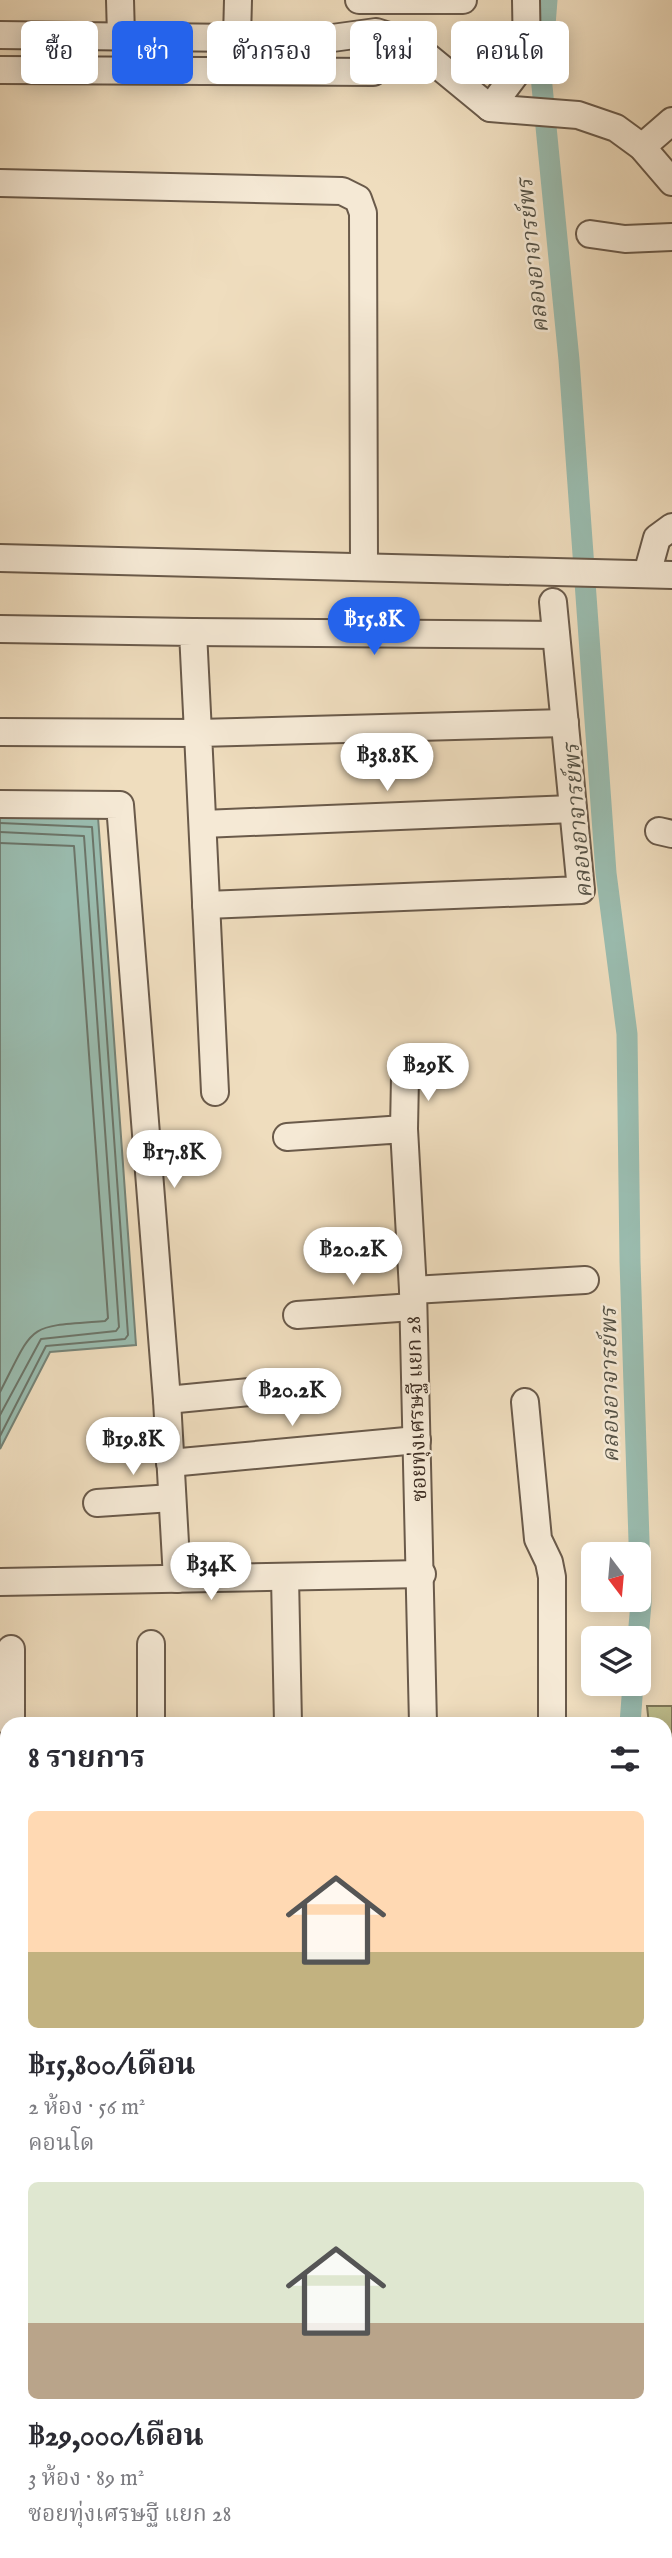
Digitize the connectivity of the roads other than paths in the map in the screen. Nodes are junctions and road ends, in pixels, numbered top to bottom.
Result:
1 (120, 0) edge
2 (238, 0) edge
3 (359, 0) edge
4 (463, 0) edge
5 (526, 0) edge
6 (121, 21) edge
7 (237, 21) edge
8 (0, 35) edge
9 (21, 35) edge
10 (336, 37) edge
11 (0, 70) edge
12 (21, 70) edge
13 (98, 70) edge
14 (207, 71) edge
15 (490, 108) junction
16 (672, 121) edge
17 (642, 147) junction
18 (672, 182) edge
19 (0, 183) edge
20 (590, 234) dead end
21 (672, 237) edge
22 (672, 527) edge
23 (0, 558) edge
24 (364, 565) junction
25 (659, 574) edge
26 (553, 602) dead end
27 (0, 629) edge
28 (193, 632) junction
29 (556, 635) junction
30 (565, 723) junction
31 (0, 732) edge
32 (198, 733) junction
33 (0, 804) edge
34 (573, 809) junction
35 (202, 824) junction
36 (206, 905) junction
37 (405, 1077) dead end
38 (215, 1092) dead end
39 (404, 1129) junction
40 (287, 1138) dead end
41 (586, 1280) dead end
42 (413, 1298) junction
43 (297, 1315) dead end
44 (260, 1391) dead end
45 (167, 1400) junction
46 (525, 1402) dead end
47 (417, 1440) junction
48 (170, 1463) junction
49 (172, 1498) junction
50 (97, 1503) dead end
51 (422, 1574) junction
52 (285, 1577) junction
53 (177, 1579) junction
54 (0, 1582) edge
55 (151, 1644) dead end
56 (11, 1649) dead end
57 (11, 1717) edge
58 (151, 1717) edge
59 (288, 1717) edge
60 (422, 1717) edge
61 (552, 1717) edge

1 - 6 street
2 - 7 street
3 - 4 street
5 - 15 street
8 - 9 street
10 - 15 street
11 - 12 street
13 - 14 street
15 - 17 street
16 - 17 street
17 - 18 street
19 - 24 street
20 - 21 street
22 - 25 street
23 - 24 street
24 - 25 street
26 - 29 street
27 - 28 street
28 - 29 street
28 - 32 street
29 - 30 street
30 - 32 street
30 - 34 street
31 - 32 street
32 - 35 street
33 - 45 street
34 - 35 street
34 - 36 street
35 - 36 street
36 - 38 street
37 - 39 street, ซอยทุ่งเศรษฐี แยก 28
39 - 40 street
39 - 42 street, ซอยทุ่งเศรษฐี แยก 28
41 - 42 street
42 - 43 street
42 - 47 street, ซอยทุ่งเศรษฐี แยก 28
44 - 45 street
45 - 48 street
46 - 61 street
47 - 48 street
47 - 51 street, ซอยทุ่งเศรษฐี แยก 28
48 - 49 street
49 - 50 street
49 - 53 street
51 - 52 street
51 - 60 street, ซอยทุ่งเศรษฐี แยก 28
52 - 53 street
52 - 59 street
53 - 54 street
55 - 58 street
56 - 57 street

